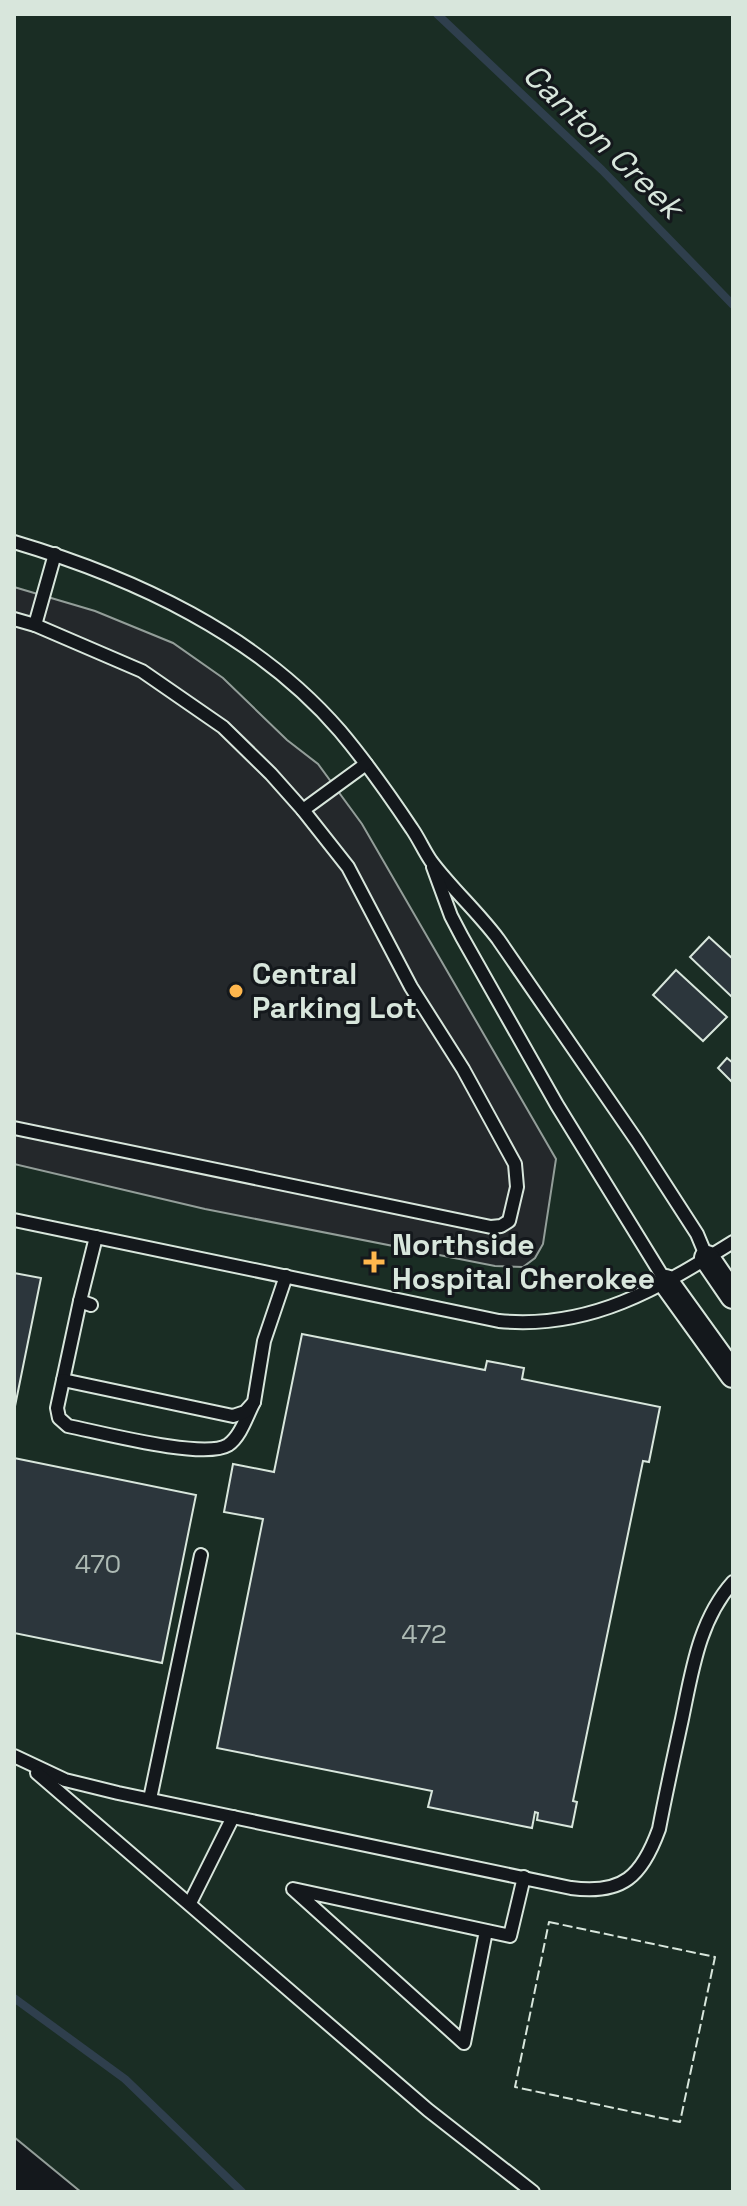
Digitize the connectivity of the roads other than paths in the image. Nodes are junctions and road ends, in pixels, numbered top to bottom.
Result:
1 (14, 542) edge
2 (55, 554) junction
3 (14, 619) edge
4 (35, 625) junction
5 (366, 764) junction
6 (303, 810) junction
7 (431, 861) junction
8 (14, 1128) edge
9 (14, 1220) edge
10 (96, 1237) junction
11 (733, 1242) edge
12 (707, 1258) junction
13 (286, 1276) junction
14 (666, 1282) junction
15 (733, 1296) edge
16 (733, 1375) edge
17 (63, 1380) junction
18 (254, 1402) junction
19 (201, 1555) dead end
20 (733, 1582) edge
21 (18, 1758) edge
22 (150, 1799) junction
23 (233, 1817) junction
24 (524, 1877) junction
25 (190, 1903) junction
26 (486, 1931) junction
27 (533, 2192) edge

1 - 2 lane
2 - 4 lane
2 - 5 lane
3 - 4 lane
4 - 6 lane
5 - 6 lane
5 - 7 lane
6 - 8 lane
7 - 12 lane
7 - 14 lane
9 - 10 lane
10 - 13 lane
10 - 17 lane
11 - 12 lane
12 - 14 lane
12 - 15 street
13 - 14 lane
13 - 18 lane
14 - 16 street
17 - 18 lane
17 - 18 lane
19 - 22 lane
20 - 24 lane
21 - 22 lane
21 - 25 lane
22 - 23 lane
23 - 24 lane
23 - 25 lane
24 - 26 lane
25 - 27 lane
26 - 26 lane

